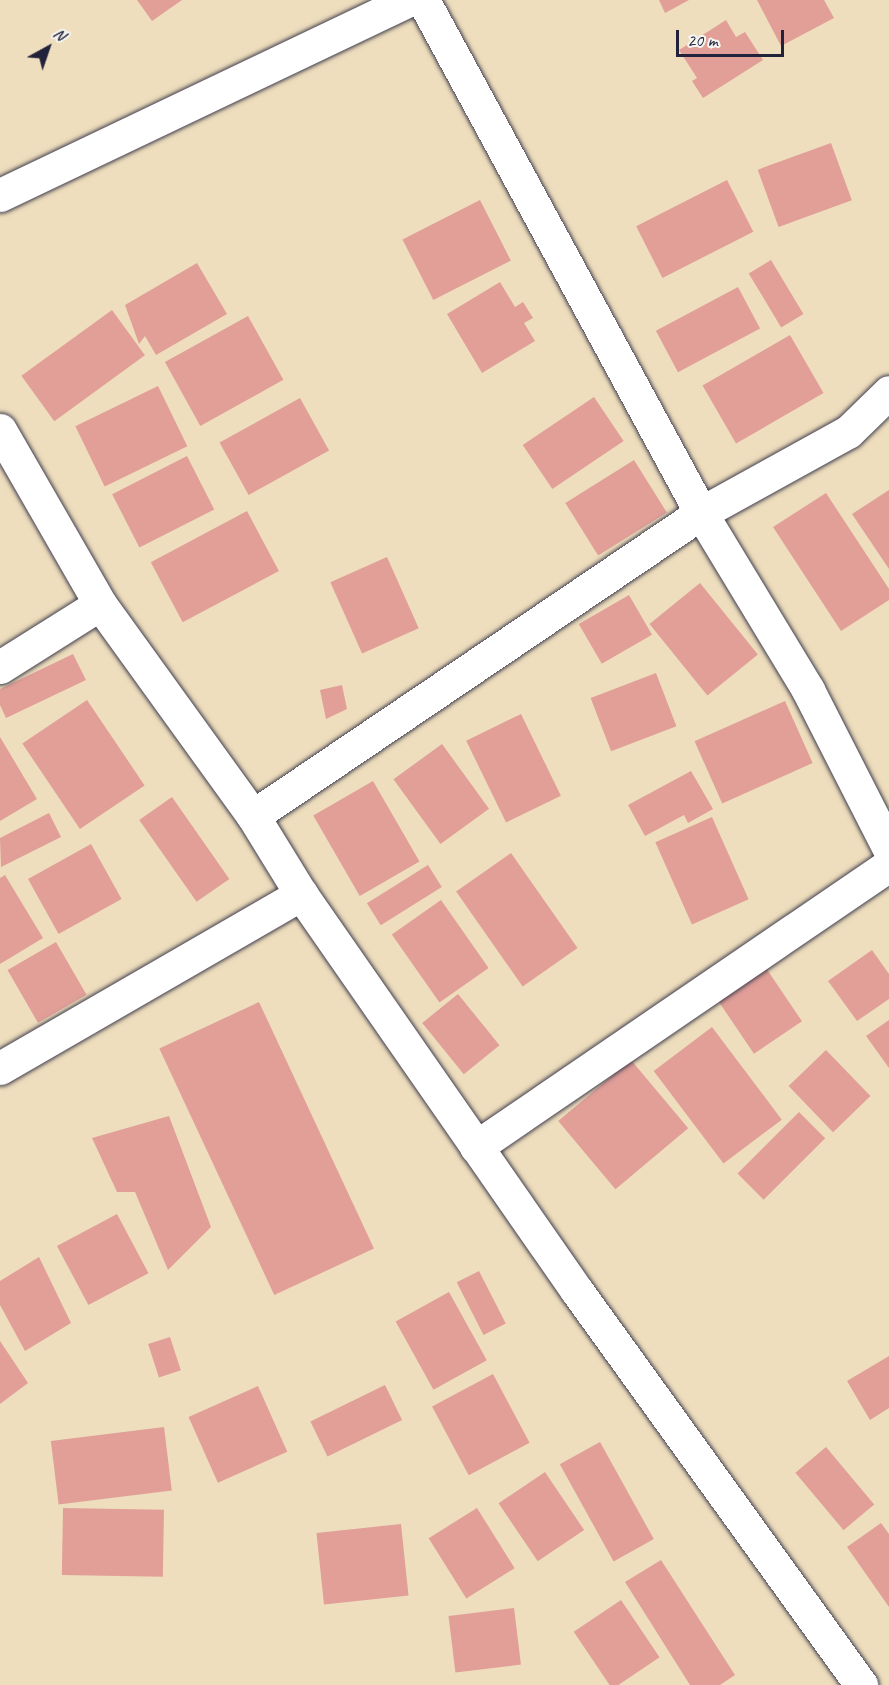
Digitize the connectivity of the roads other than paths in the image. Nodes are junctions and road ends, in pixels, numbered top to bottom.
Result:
1 (408, 0) edge
2 (423, 0) edge
3 (0, 195) edge
4 (889, 392) edge
5 (0, 430) edge
6 (701, 513) junction
7 (100, 604) junction
8 (0, 667) edge
9 (253, 816) junction
10 (889, 849) edge
11 (889, 865) edge
12 (301, 894) junction
13 (0, 1068) edge
14 (477, 1148) junction
15 (861, 1685) edge

1 - 3 street
2 - 6 street
4 - 6 street
5 - 7 street
6 - 9 street
6 - 10 street
7 - 8 street
7 - 9 street
9 - 12 street
11 - 14 street
12 - 13 street
12 - 14 street
14 - 15 street

